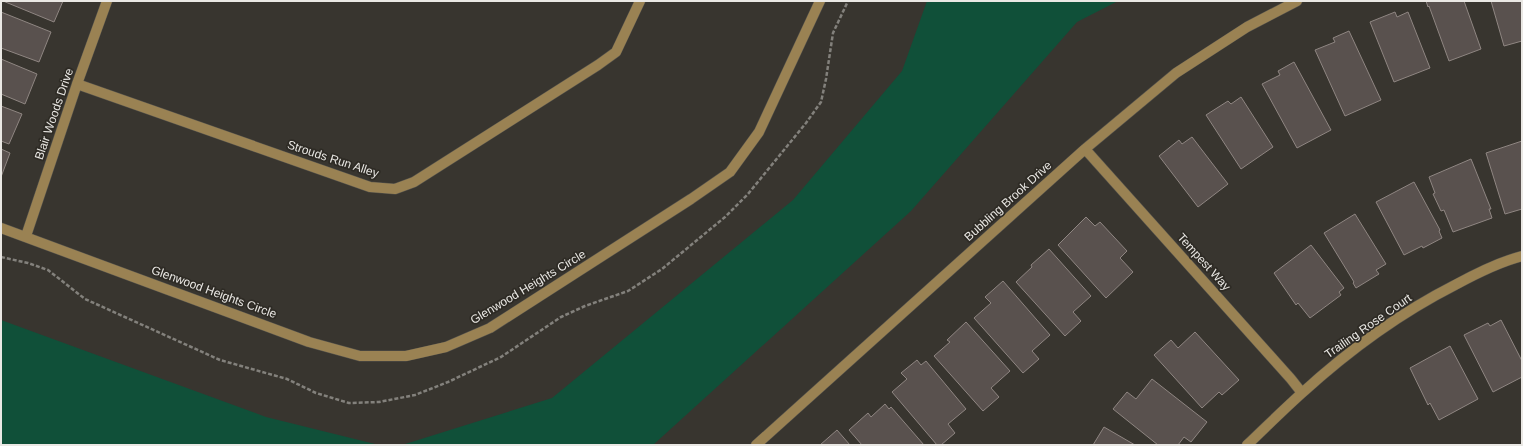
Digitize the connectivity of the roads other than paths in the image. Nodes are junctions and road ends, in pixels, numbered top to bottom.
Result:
1 (107, 1) edge
2 (640, 1) edge
3 (820, 1) edge
4 (1297, 1) edge
5 (77, 84) junction
6 (1085, 149) junction
7 (1, 228) edge
8 (26, 236) junction
9 (1522, 256) edge
10 (1302, 393) junction
11 (756, 445) edge
12 (1247, 445) edge

1 - 5 street, Blair Woods Drive
2 - 5 street, Strouds Run Alley
3 - 8 street, Glenwood Heights Circle
4 - 6 street, Bubbling Brook Drive
5 - 8 street, Blair Woods Drive
6 - 10 street, Tempest Way
6 - 11 street, Bubbling Brook Drive
7 - 8 street, Glenwood Heights Circle
9 - 10 street, Trailing Rose Court
10 - 12 street, Trailing Rose Court

